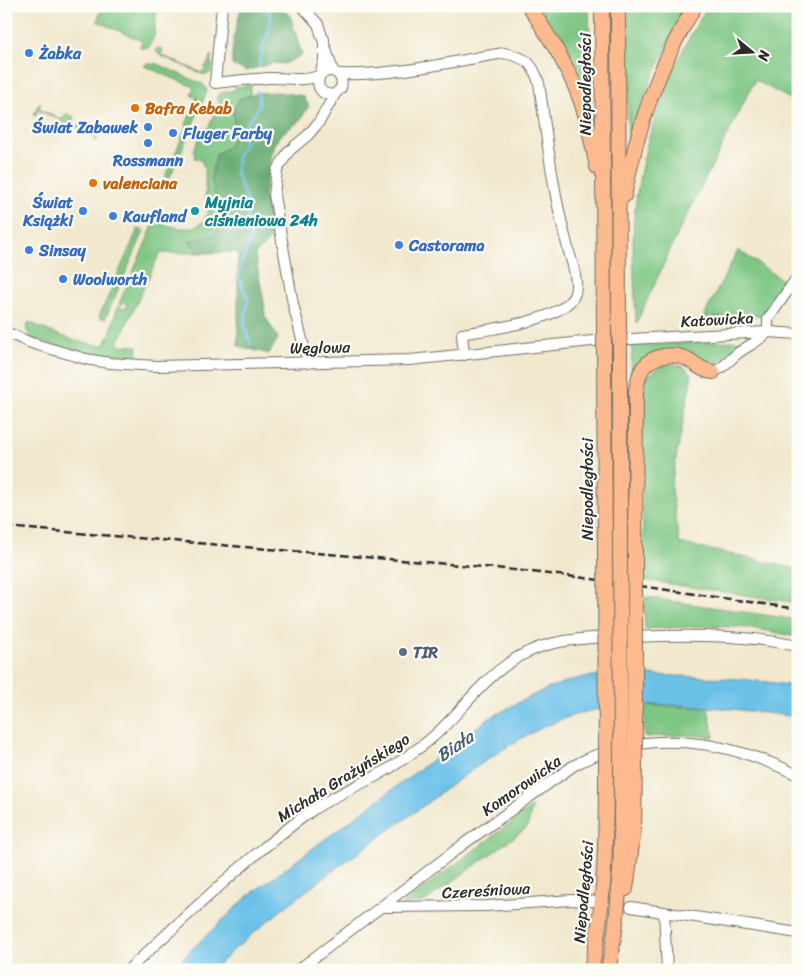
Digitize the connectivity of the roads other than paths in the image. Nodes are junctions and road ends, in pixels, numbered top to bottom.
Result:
1 (222, 6) edge
2 (302, 6) edge
3 (529, 6) edge
4 (602, 6) edge
5 (618, 6) edge
6 (695, 6) edge
7 (324, 40) junction
8 (336, 73) junction
9 (382, 74) junction
10 (320, 75) junction
11 (287, 79) junction
12 (338, 91) junction
13 (321, 92) junction
14 (319, 122) junction
15 (603, 192) junction
16 (618, 226) junction
17 (798, 276) edge
18 (6, 332) edge
19 (768, 332) junction
20 (798, 334) edge
21 (638, 338) joint
22 (464, 355) junction
23 (308, 363) junction
24 (713, 372) joint
25 (798, 646) edge
26 (628, 765) junction
27 (798, 776) edge
28 (592, 901) dead end
29 (381, 907) junction
30 (631, 907) dead end
31 (664, 913) junction
32 (798, 933) edge
33 (301, 969) edge
34 (128, 970) edge
35 (591, 970) edge
36 (608, 970) edge
37 (667, 970) edge

1 - 11 street
2 - 7 street
3 - 15 highway
4 - 15 highway, Niepodległości
5 - 16 highway, Niepodległości
6 - 16 highway
7 - 8 street
7 - 10 street
8 - 9 street
8 - 10 street
8 - 12 street
9 - 12 street
9 - 22 street
10 - 11 street
10 - 13 street
11 - 13 street
12 - 13 street
12 - 14 street
13 - 14 street
14 - 23 street
15 - 35 highway, Niepodległości, bridge
16 - 26 highway, Niepodległości, bridge
17 - 19 street
18 - 23 street, Węglowa
19 - 20 street, Katowicka
19 - 21 street, Katowicka
19 - 24 street
21 - 22 street, Węglowa
22 - 23 street, Węglowa
24 - 26 highway, bridge
25 - 34 street, Michała Grażyńskiego
26 - 36 highway, Niepodległości
27 - 29 street, Komorowicka
28 - 29 street, Czereśniowa
29 - 33 street, Komorowicka
30 - 31 street
31 - 32 street
31 - 37 street

